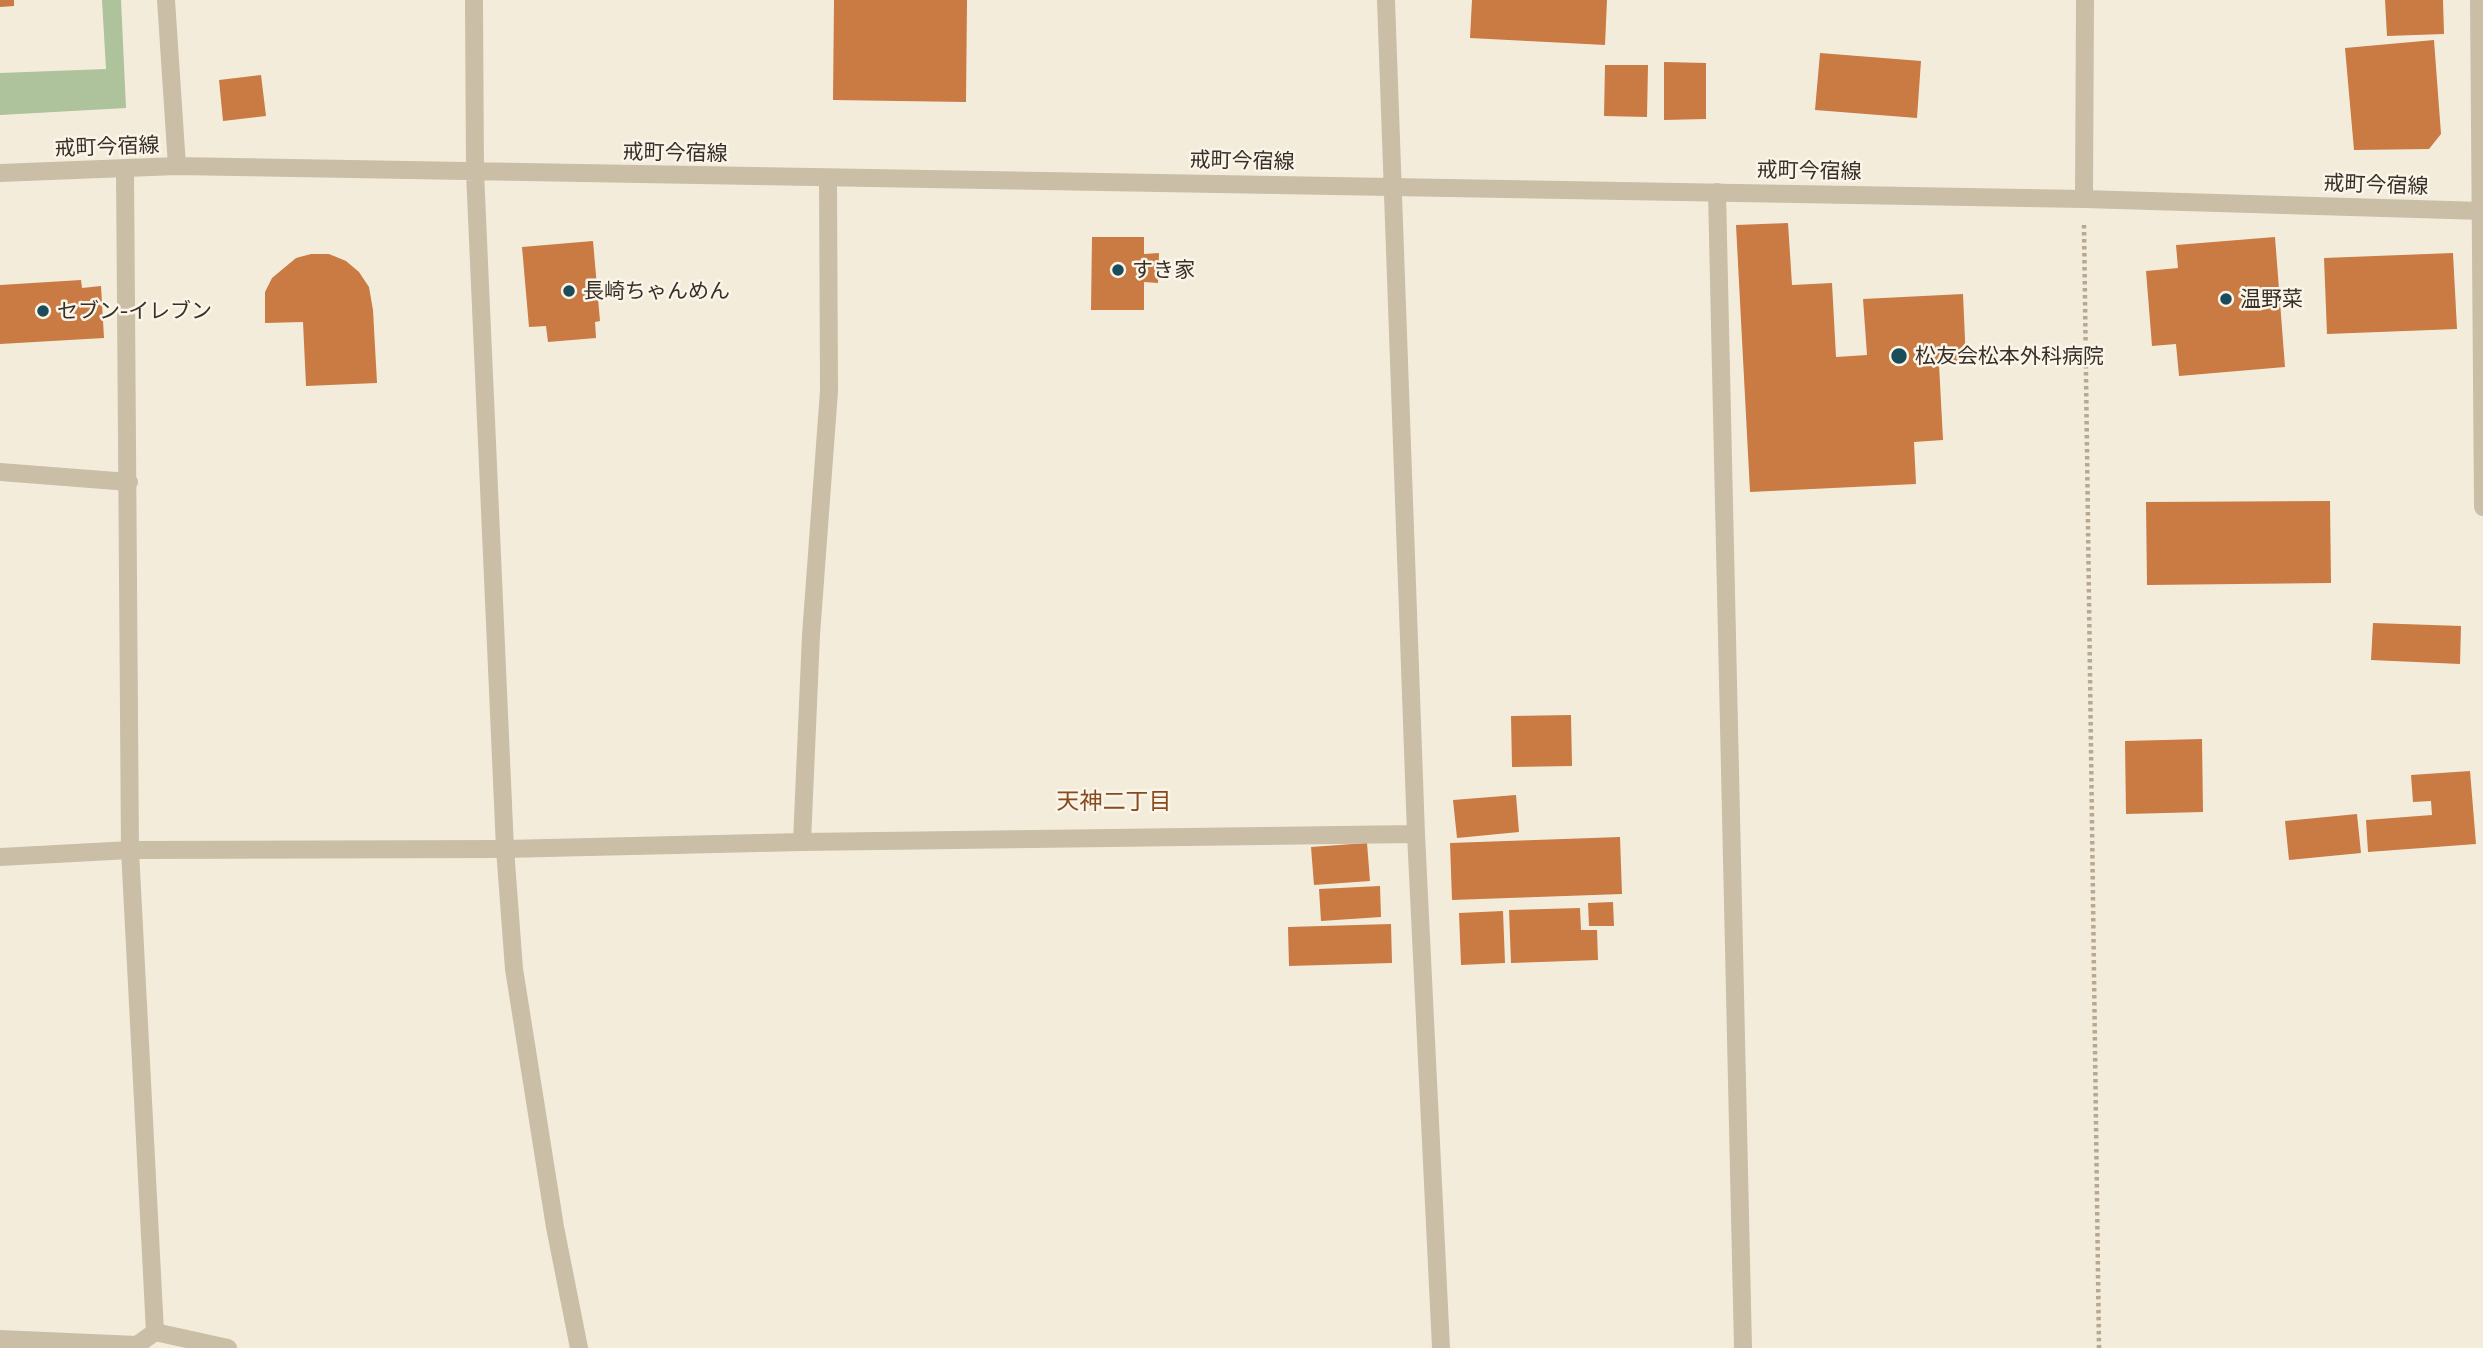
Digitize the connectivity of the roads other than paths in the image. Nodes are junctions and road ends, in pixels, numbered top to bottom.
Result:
1 (166, 0) edge
2 (474, 0) edge
3 (1385, 0) edge
4 (2085, 0) edge
5 (2479, 0) edge
6 (177, 166) junction
7 (125, 170) junction
8 (475, 172) junction
9 (0, 173) edge
10 (828, 178) junction
11 (1394, 186) junction
12 (1717, 192) junction
13 (2084, 199) junction
14 (2481, 211) edge
15 (0, 472) edge
16 (129, 482) junction
17 (2483, 507) edge
18 (1416, 834) junction
19 (802, 842) junction
20 (505, 849) junction
21 (130, 850) junction
22 (0, 857) edge
23 (155, 1332) junction
24 (0, 1339) edge
25 (228, 1348) edge
26 (579, 1348) edge
27 (1441, 1348) edge
28 (1743, 1348) edge

1 - 6 street
2 - 8 street
3 - 11 street
4 - 13 street
5 - 14 street
6 - 7 street, 戒町今宿線
6 - 8 street, 戒町今宿線
7 - 9 street, 戒町今宿線
7 - 16 street
8 - 10 street, 戒町今宿線
8 - 20 street
10 - 11 street, 戒町今宿線
10 - 19 street
11 - 12 street, 戒町今宿線
11 - 18 street
12 - 13 street, 戒町今宿線
12 - 28 street
13 - 14 street, 戒町今宿線
14 - 17 street
15 - 16 street
16 - 21 street
18 - 19 street
18 - 27 street
19 - 20 street
20 - 21 street
20 - 26 street
21 - 22 street
21 - 23 street
23 - 24 street
23 - 25 street

